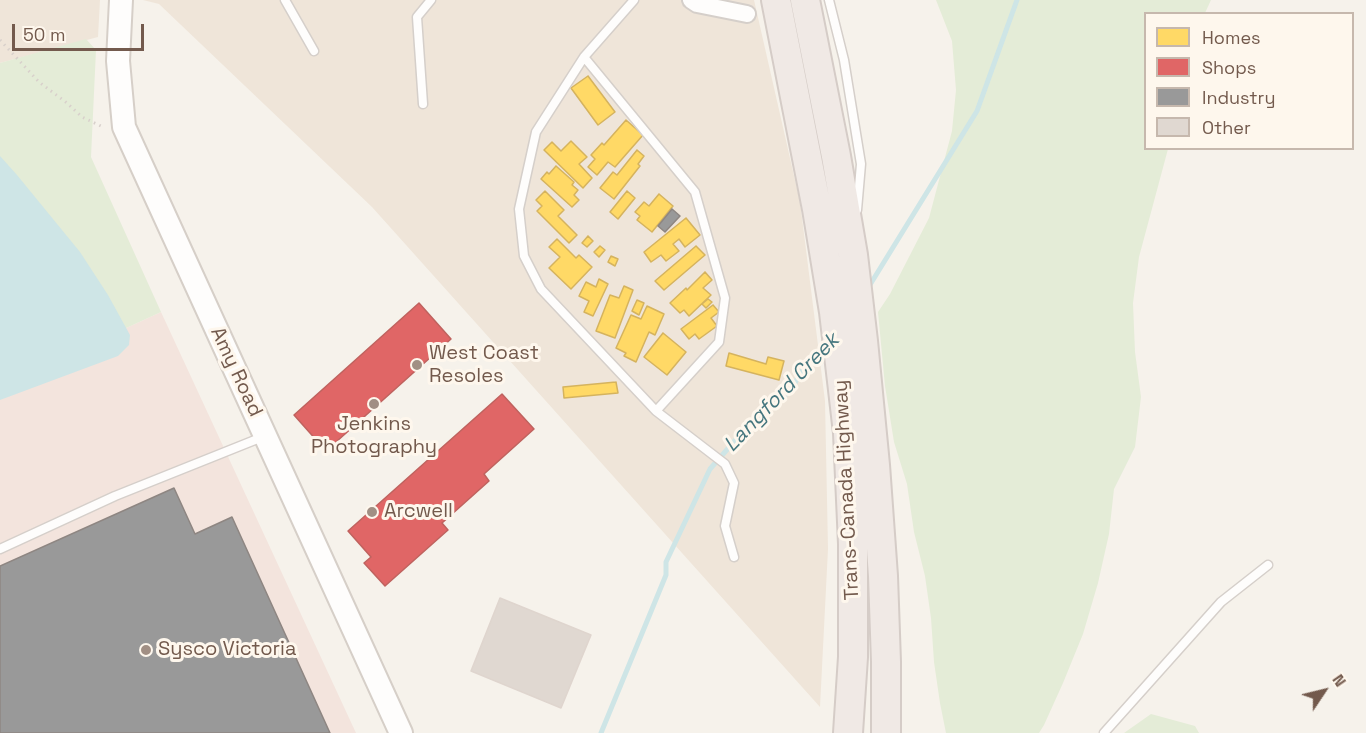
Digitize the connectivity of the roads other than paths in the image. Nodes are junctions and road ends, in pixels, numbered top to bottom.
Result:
1 (122, 0) edge
2 (285, 0) edge
3 (430, 0) edge
4 (634, 0) edge
5 (691, 0) edge
6 (776, 0) edge
7 (791, 0) edge
8 (805, 0) edge
9 (829, 0) edge
10 (747, 14) dead end
11 (314, 51) dead end
12 (584, 57) junction
13 (423, 104) dead end
14 (853, 255) junction
15 (834, 312) junction
16 (656, 411) junction
17 (265, 436) junction
18 (0, 549) edge
19 (734, 557) dead end
20 (1268, 565) dead end
21 (401, 733) edge
22 (848, 733) edge
23 (885, 733) edge
24 (1104, 733) edge

1 - 17 street, Amy Road
2 - 11 lane
3 - 13 lane
4 - 12 lane
5 - 10 street
6 - 15 highway, Trans-Canada Highway
7 - 15 highway
8 - 14 highway, Trans-Canada Highway
9 - 14 lane
12 - 16 lane
12 - 16 lane
14 - 23 highway, Trans-Canada Highway
15 - 22 highway, Trans-Canada Highway
16 - 19 lane
17 - 18 lane
17 - 21 street, Amy Road
20 - 24 lane

